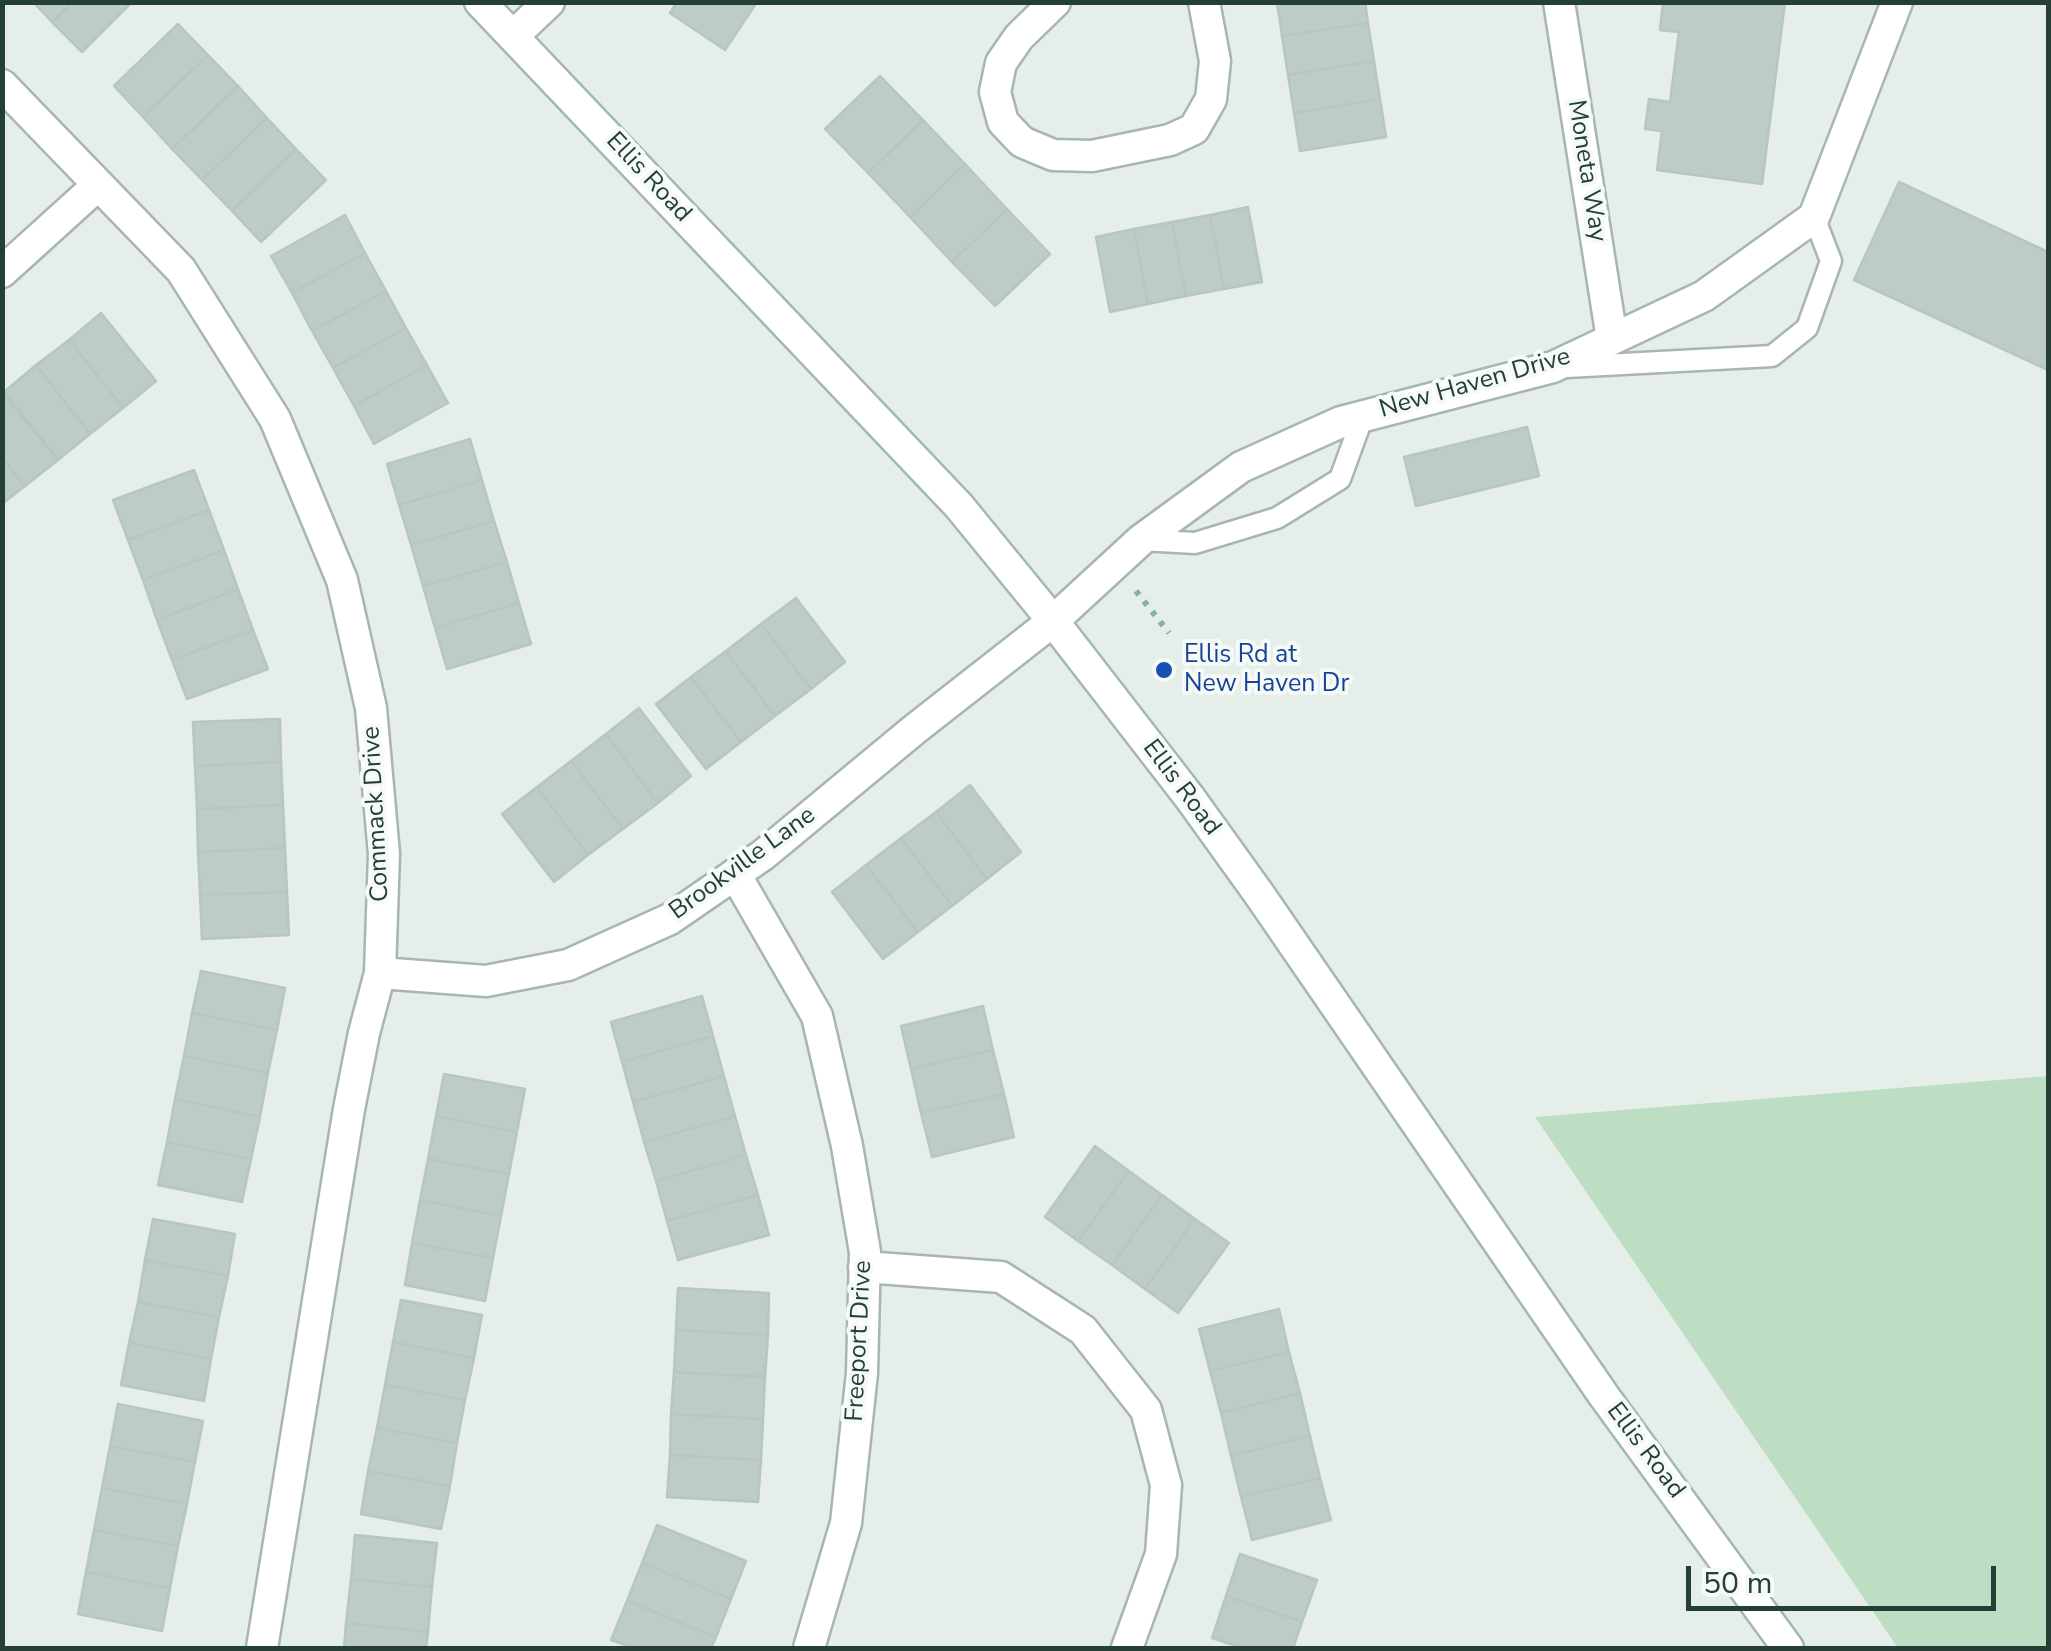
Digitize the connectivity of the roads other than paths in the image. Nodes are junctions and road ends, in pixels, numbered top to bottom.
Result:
1 (480, 2) edge
2 (549, 2) edge
3 (1055, 2) edge
4 (1204, 2) edge
5 (1559, 2) edge
6 (1897, 2) edge
7 (513, 36) junction
8 (2, 85) edge
9 (98, 185) junction
10 (1814, 217) junction
11 (2, 272) edge
12 (1612, 339) junction
13 (1553, 367) junction
14 (1363, 416) junction
15 (1141, 540) junction
16 (1053, 621) junction
17 (735, 874) junction
18 (380, 973) junction
19 (864, 1267) junction
20 (262, 1648) edge
21 (809, 1648) edge
22 (1127, 1648) edge
23 (1788, 1648) edge

1 - 7 street, Ellis Road
2 - 7 street
3 - 4 street
5 - 12 street, Moneta Way
6 - 10 street
7 - 16 street, Ellis Road
8 - 9 street, Commack Drive
9 - 11 street
9 - 18 street, Commack Drive
10 - 12 street, New Haven Drive
10 - 13 lane
12 - 13 street, New Haven Drive
13 - 14 street, New Haven Drive
14 - 15 street, New Haven Drive
14 - 15 lane
15 - 16 street, New Haven Drive
16 - 17 street, Brookville Lane
16 - 23 street, Ellis Road
17 - 18 street, Brookville Lane
17 - 19 street, Freeport Drive
18 - 20 street, Commack Drive
19 - 21 street, Freeport Drive
19 - 22 street

